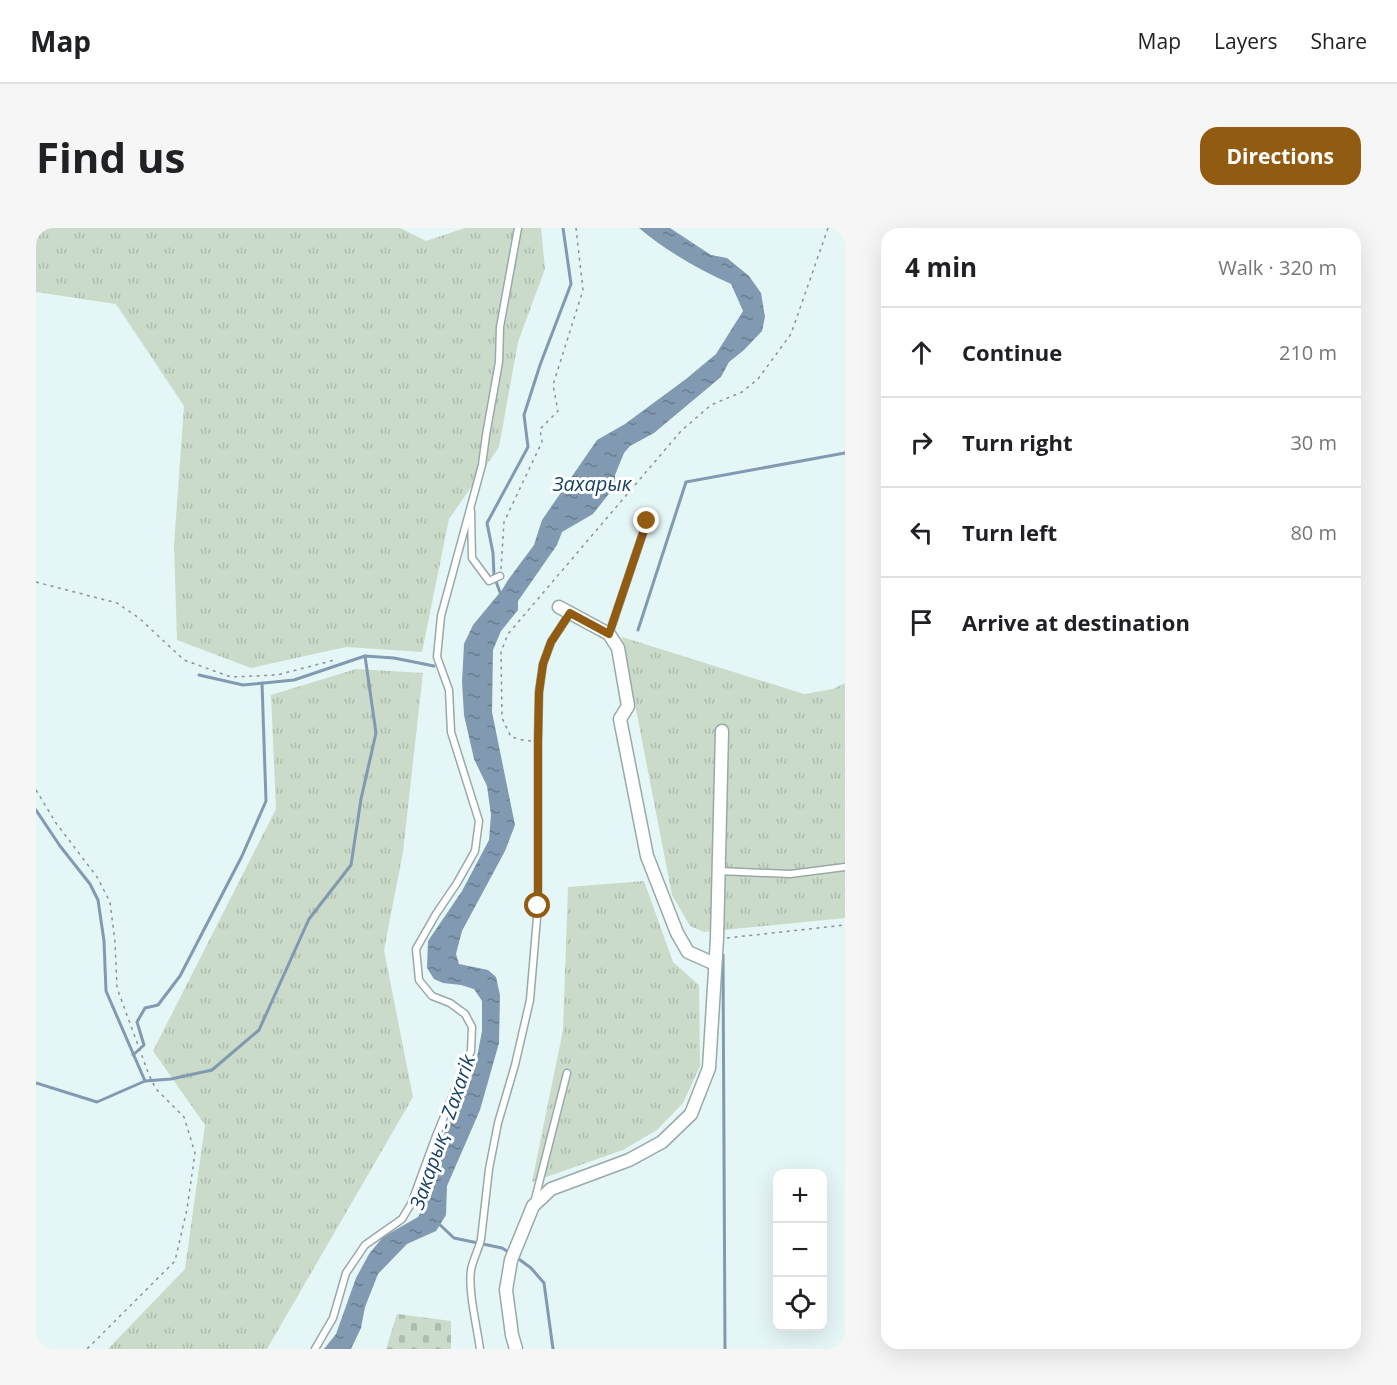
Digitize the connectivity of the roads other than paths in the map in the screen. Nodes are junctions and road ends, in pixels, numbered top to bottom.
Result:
1 (518, 228) edge
2 (471, 502) junction
3 (647, 521) dead end
4 (500, 576) road end
5 (559, 607) dead end
6 (570, 613) junction
7 (609, 634) junction
8 (722, 731) dead end
9 (845, 867) edge
10 (718, 871) junction
11 (715, 964) junction
12 (567, 1073) dead end
13 (533, 1206) junction
14 (315, 1349) edge
15 (480, 1349) edge
16 (516, 1349) edge

1 - 2 lane
2 - 4 lane
2 - 14 lane
3 - 7 lane
5 - 6 street
6 - 7 street
6 - 15 lane
7 - 11 street
8 - 10 street
9 - 10 lane
10 - 11 street
11 - 13 street
12 - 13 lane
13 - 16 street

